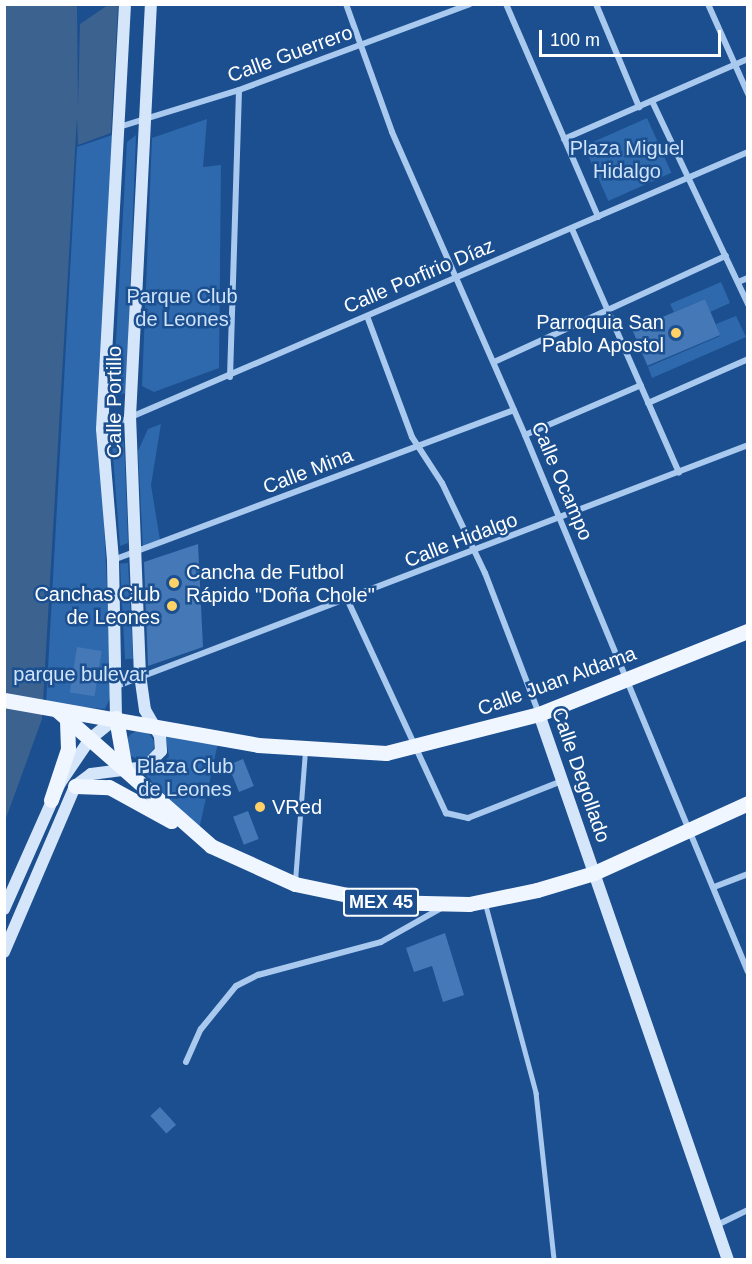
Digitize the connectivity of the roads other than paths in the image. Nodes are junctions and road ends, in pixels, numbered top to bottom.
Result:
1 (125, 4) edge
2 (151, 4) edge
3 (346, 4) edge
4 (470, 4) edge
5 (506, 4) edge
6 (596, 4) edge
7 (708, 4) edge
8 (361, 46) junction
9 (747, 59) edge
10 (734, 65) junction
11 (239, 90) junction
12 (747, 94) edge
13 (652, 101) junction
14 (639, 106) junction
15 (144, 121) junction
16 (118, 127) junction
17 (564, 140) junction
18 (747, 152) edge
19 (689, 176) junction
20 (598, 217) junction
21 (572, 229) junction
22 (726, 256) junction
23 (747, 278) edge
24 (455, 279) junction
25 (738, 282) junction
26 (747, 304) edge
27 (608, 310) junction
28 (367, 316) junction
29 (747, 359) edge
30 (494, 362) junction
31 (230, 377) junction
32 (641, 385) junction
33 (648, 403) junction
34 (514, 410) junction
35 (130, 417) junction
36 (102, 429) junction
37 (525, 435) junction
38 (747, 445) edge
39 (417, 447) junction
40 (678, 473) junction
41 (561, 519) junction
42 (476, 552) junction
43 (136, 554) junction
44 (113, 560) junction
45 (348, 601) junction
46 (747, 631) edge
47 (140, 676) junction
48 (627, 678) junction
49 (117, 686) junction
50 (4, 700) edge
51 (58, 713) junction
52 (539, 714) junction
53 (116, 718) junction
54 (154, 725) junction
55 (90, 739) junction
56 (415, 748) junction
57 (305, 751) junction
58 (125, 769) junction
59 (562, 781) junction
60 (75, 786) junction
61 (51, 800) junction
62 (747, 803) edge
63 (689, 829) junction
64 (191, 832) junction
65 (594, 873) junction
66 (747, 874) edge
67 (295, 884) junction
68 (714, 887) junction
69 (485, 902) junction
70 (446, 905) junction
71 (4, 909) edge
72 (4, 952) edge
73 (747, 972) edge
74 (186, 1062) dead end
75 (747, 1210) edge
76 (717, 1225) junction
77 (554, 1260) edge
78 (728, 1260) edge

1 - 16 street, Calle Portillo
2 - 15 street, Calle Portillo
3 - 8 street, Calle Ocampo
4 - 8 street, Calle Guerrero
5 - 17 street
6 - 14 street
7 - 10 street
8 - 11 street, Calle Guerrero
8 - 24 street, Calle Ocampo
9 - 10 street
10 - 12 street
10 - 13 street
11 - 15 street, Calle Guerrero
11 - 31 street
13 - 14 street
13 - 19 street
14 - 17 street
15 - 16 street, Calle Guerrero
15 - 35 street, Calle Portillo
16 - 36 street, Calle Portillo
17 - 20 street
18 - 19 street, Calle Porfirio Díaz
19 - 20 street, Calle Porfirio Díaz
19 - 22 street
20 - 21 street, Calle Porfirio Díaz
21 - 24 street, Calle Porfirio Díaz
21 - 27 street
22 - 25 street
22 - 27 street
23 - 25 street
24 - 28 street, Calle Porfirio Díaz
24 - 30 street, Calle Ocampo
25 - 26 street
27 - 30 street
27 - 32 street
28 - 31 street, Calle Porfirio Díaz
28 - 39 street, Calle Degollado
29 - 33 street
30 - 34 street, Calle Ocampo
31 - 35 street, Calle Porfirio Díaz
32 - 33 street
32 - 37 street
33 - 40 street
34 - 37 street, Calle Ocampo
34 - 39 street, Calle Mina
35 - 36 street, Calle Porfirio Díaz
35 - 43 street, Calle Portillo
36 - 44 street, Calle Portillo
37 - 41 street, Calle Ocampo
38 - 40 street, Calle Hidalgo
39 - 42 street, Calle Degollado
39 - 43 street, Calle Mina
40 - 41 street, Calle Hidalgo
41 - 42 street, Calle Hidalgo
41 - 48 street, Calle Ocampo
42 - 45 street, Calle Hidalgo
42 - 52 street, Calle Degollado
43 - 44 street, Calle Mina
43 - 47 street, Calle Portillo
44 - 49 street, Calle Portillo
45 - 47 street, Calle Hidalgo
45 - 56 street
46 - 48 main road, Calle Juan Aldama / MEX 45
47 - 49 street, Calle Hidalgo
47 - 54 street, Calle Portillo
48 - 52 main road, Calle Juan Aldama / MEX 45
48 - 63 street, Calle Ocampo
49 - 53 street, Calle Portillo
50 - 51 main road, MEX 45
51 - 53 main road, Calle Juan Aldama / MEX 45
51 - 55 main road, MEX 45
51 - 61 main road
52 - 56 main road, Calle Juan Aldama / MEX 45
52 - 59 street, Calle Degollado
53 - 54 main road, Calle Juan Aldama / MEX 45
53 - 55 street
53 - 58 main road
54 - 57 main road, Calle Juan Aldama / MEX 45
54 - 58 street, Calle Portillo
55 - 58 main road, MEX 45
55 - 61 street
56 - 57 main road, Calle Juan Aldama / MEX 45
56 - 59 street
57 - 67 lane
58 - 60 street, Calle Portillo
58 - 64 main road, MEX 45
59 - 65 street, Calle Degollado
60 - 64 main road
60 - 72 street
61 - 71 street
62 - 63 main road, MEX 45
63 - 65 main road, MEX 45
63 - 68 street, Calle Ocampo
64 - 67 main road, MEX 45
65 - 69 main road, MEX 45
65 - 76 street, Calle Degollado
66 - 68 street
67 - 70 main road, MEX 45
68 - 73 street, Calle Ocampo
69 - 70 main road, MEX 45
69 - 77 lane
70 - 74 street
75 - 76 street
76 - 78 street, Calle Degollado

